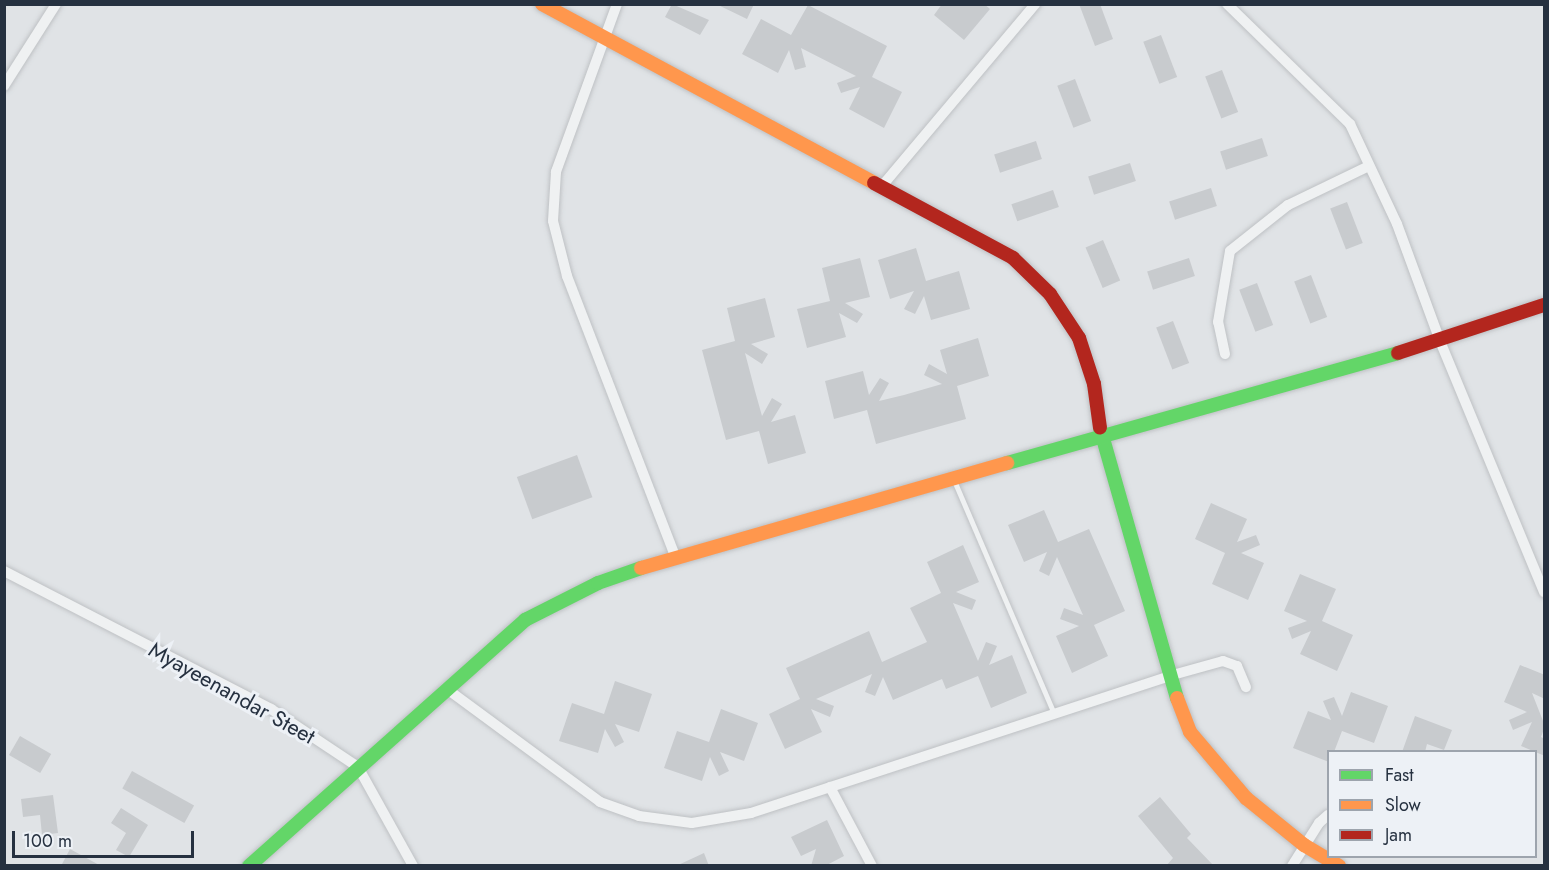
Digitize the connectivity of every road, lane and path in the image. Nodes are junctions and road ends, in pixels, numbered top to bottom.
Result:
1 (56, 4) edge
2 (542, 4) edge
3 (617, 4) edge
4 (1035, 4) edge
5 (1227, 4) edge
6 (601, 39) junction
7 (4, 86) edge
8 (1370, 166) junction
9 (882, 186) junction
10 (1545, 305) edge
11 (1440, 341) junction
12 (1225, 354) dead end
13 (1101, 434) junction
14 (952, 477) junction
15 (675, 556) junction
16 (4, 571) edge
17 (1545, 592) edge
18 (1169, 676) junction
19 (1246, 687) dead end
20 (447, 689) junction
21 (1054, 714) junction
22 (358, 767) junction
23 (830, 788) junction
24 (1327, 817) edge
25 (1304, 845) junction
26 (249, 866) edge
27 (413, 866) edge
28 (872, 866) edge
29 (1292, 866) edge
30 (1339, 866) edge

1 - 7 street
2 - 6 street
3 - 6 street
4 - 9 street
5 - 8 street
6 - 9 street
6 - 15 street
8 - 11 street
8 - 12 street
9 - 13 street
10 - 11 street
11 - 13 street
11 - 17 street
13 - 14 street
13 - 18 street
14 - 15 street
14 - 21 lane
15 - 20 street
16 - 22 street, Myayeenandar Steet
18 - 19 street
18 - 21 street
18 - 25 street
20 - 22 street
20 - 23 street
21 - 23 street
22 - 26 street
22 - 27 street, Myayeenandar Steet
23 - 28 street
24 - 25 street
25 - 29 street
25 - 30 street

